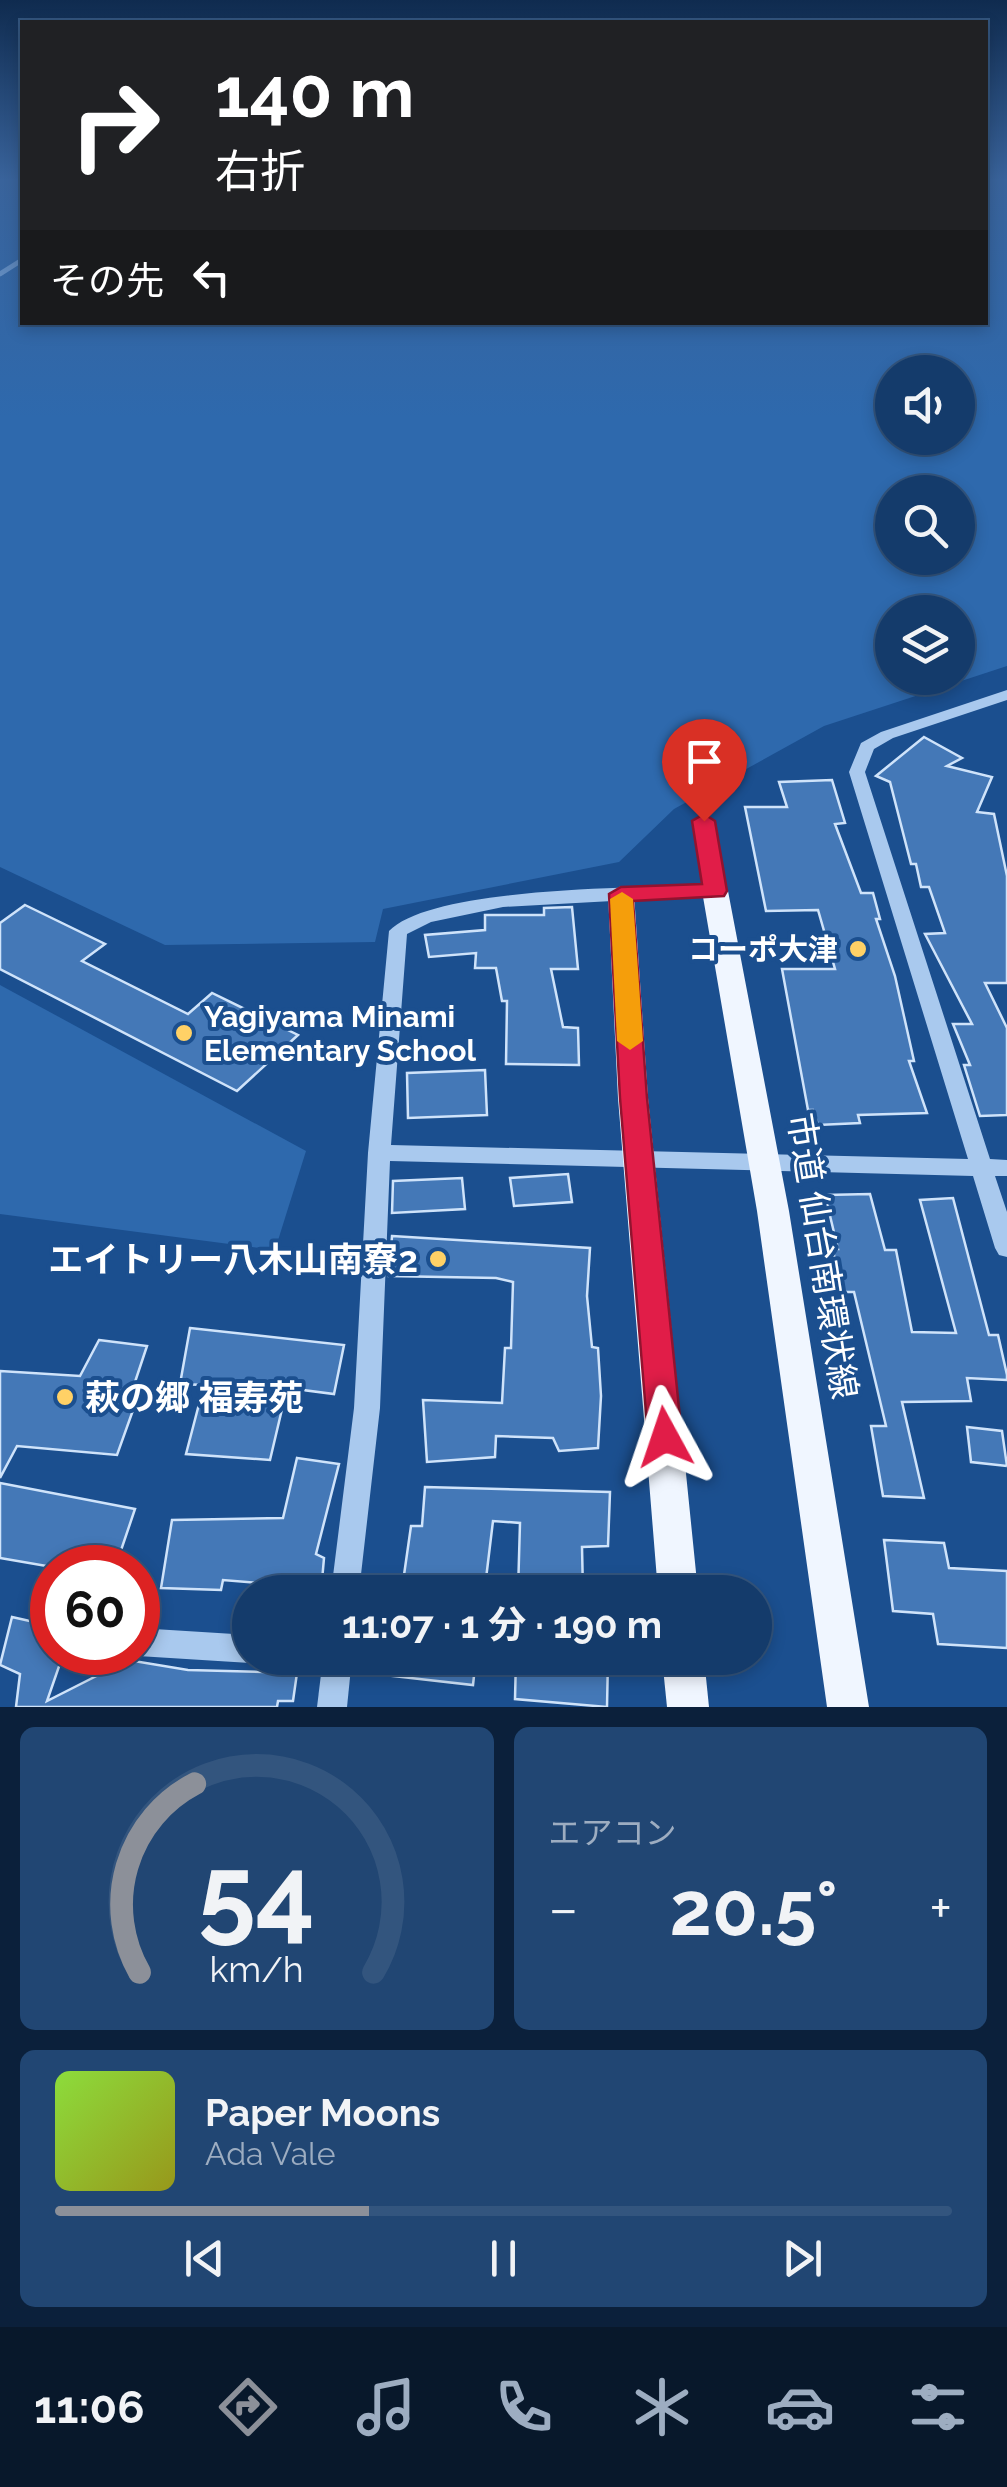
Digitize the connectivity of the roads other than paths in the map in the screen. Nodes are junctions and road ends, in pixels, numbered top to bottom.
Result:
1 (1007, 694) edge
2 (704, 821) dead end
3 (715, 891) junction
4 (621, 894) junction
5 (378, 1153) junction
6 (640, 1159) junction
7 (763, 1162) junction
8 (995, 1167) edge
9 (1007, 1248) edge
10 (347, 1575) edge
11 (677, 1575) edge
12 (160, 1643) edge
13 (232, 1648) edge
14 (336, 1675) edge
15 (685, 1675) edge
16 (332, 1707) edge
17 (688, 1707) edge
18 (848, 1707) edge

1 - 8 street
2 - 3 street, 市道 仙台南環状線
3 - 4 street
3 - 7 main road, 市道 仙台南環状線
4 - 5 street
4 - 6 main road
5 - 6 street
5 - 10 street
6 - 7 street
6 - 11 main road
7 - 8 street
7 - 18 main road, 市道 仙台南環状線
8 - 9 street
12 - 13 street
14 - 16 street
15 - 17 main road

